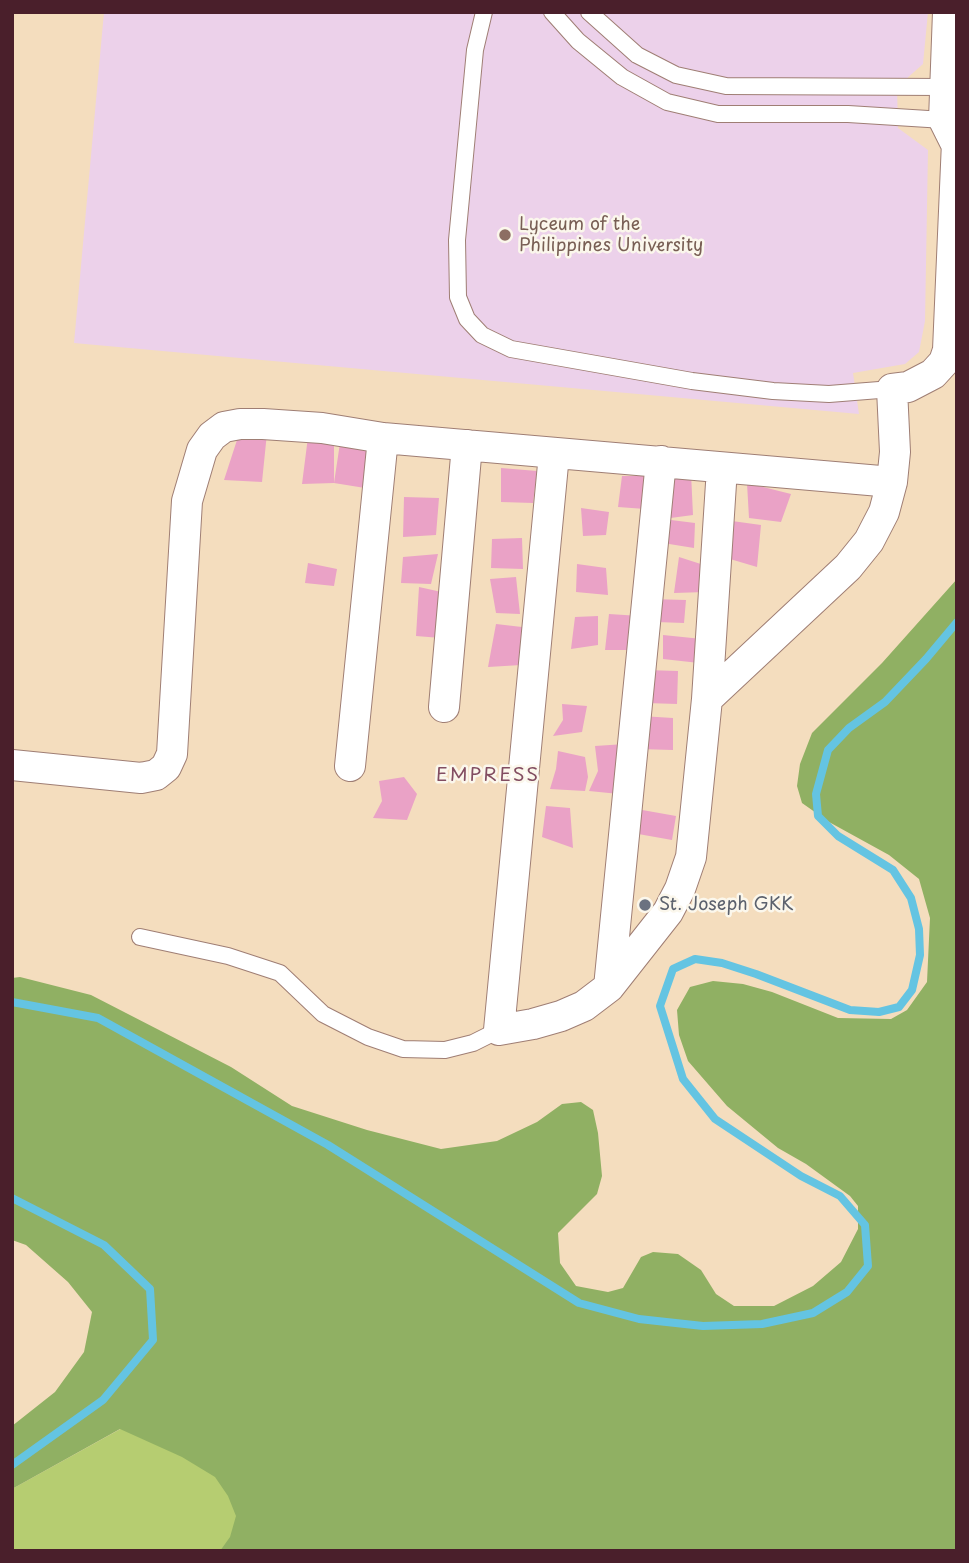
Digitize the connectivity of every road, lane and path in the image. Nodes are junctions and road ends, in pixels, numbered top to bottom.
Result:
1 (484, 12) edge
2 (552, 12) edge
3 (589, 12) edge
4 (948, 12) edge
5 (637, 55) junction
6 (622, 77) junction
7 (951, 87) edge
8 (953, 132) edge
9 (892, 389) junction
10 (383, 438) junction
11 (467, 445) junction
12 (554, 454) junction
13 (661, 461) junction
14 (722, 468) junction
15 (892, 482) junction
16 (707, 699) junction
17 (444, 707) dead end
18 (12, 765) edge
19 (350, 766) dead end
20 (140, 937) dead end
21 (609, 987) junction
22 (499, 1030) junction

1 - 9 lane
2 - 6 lane
3 - 5 lane
4 - 7 street
5 - 6 lane
5 - 7 lane
6 - 8 lane
7 - 8 street
8 - 9 street
9 - 15 street
10 - 11 street
10 - 18 street
10 - 19 street
11 - 12 street
11 - 17 street
12 - 13 street
12 - 22 street
13 - 14 street
13 - 21 street
14 - 15 street
14 - 16 street
15 - 16 street
16 - 21 street
20 - 22 lane
21 - 22 street

